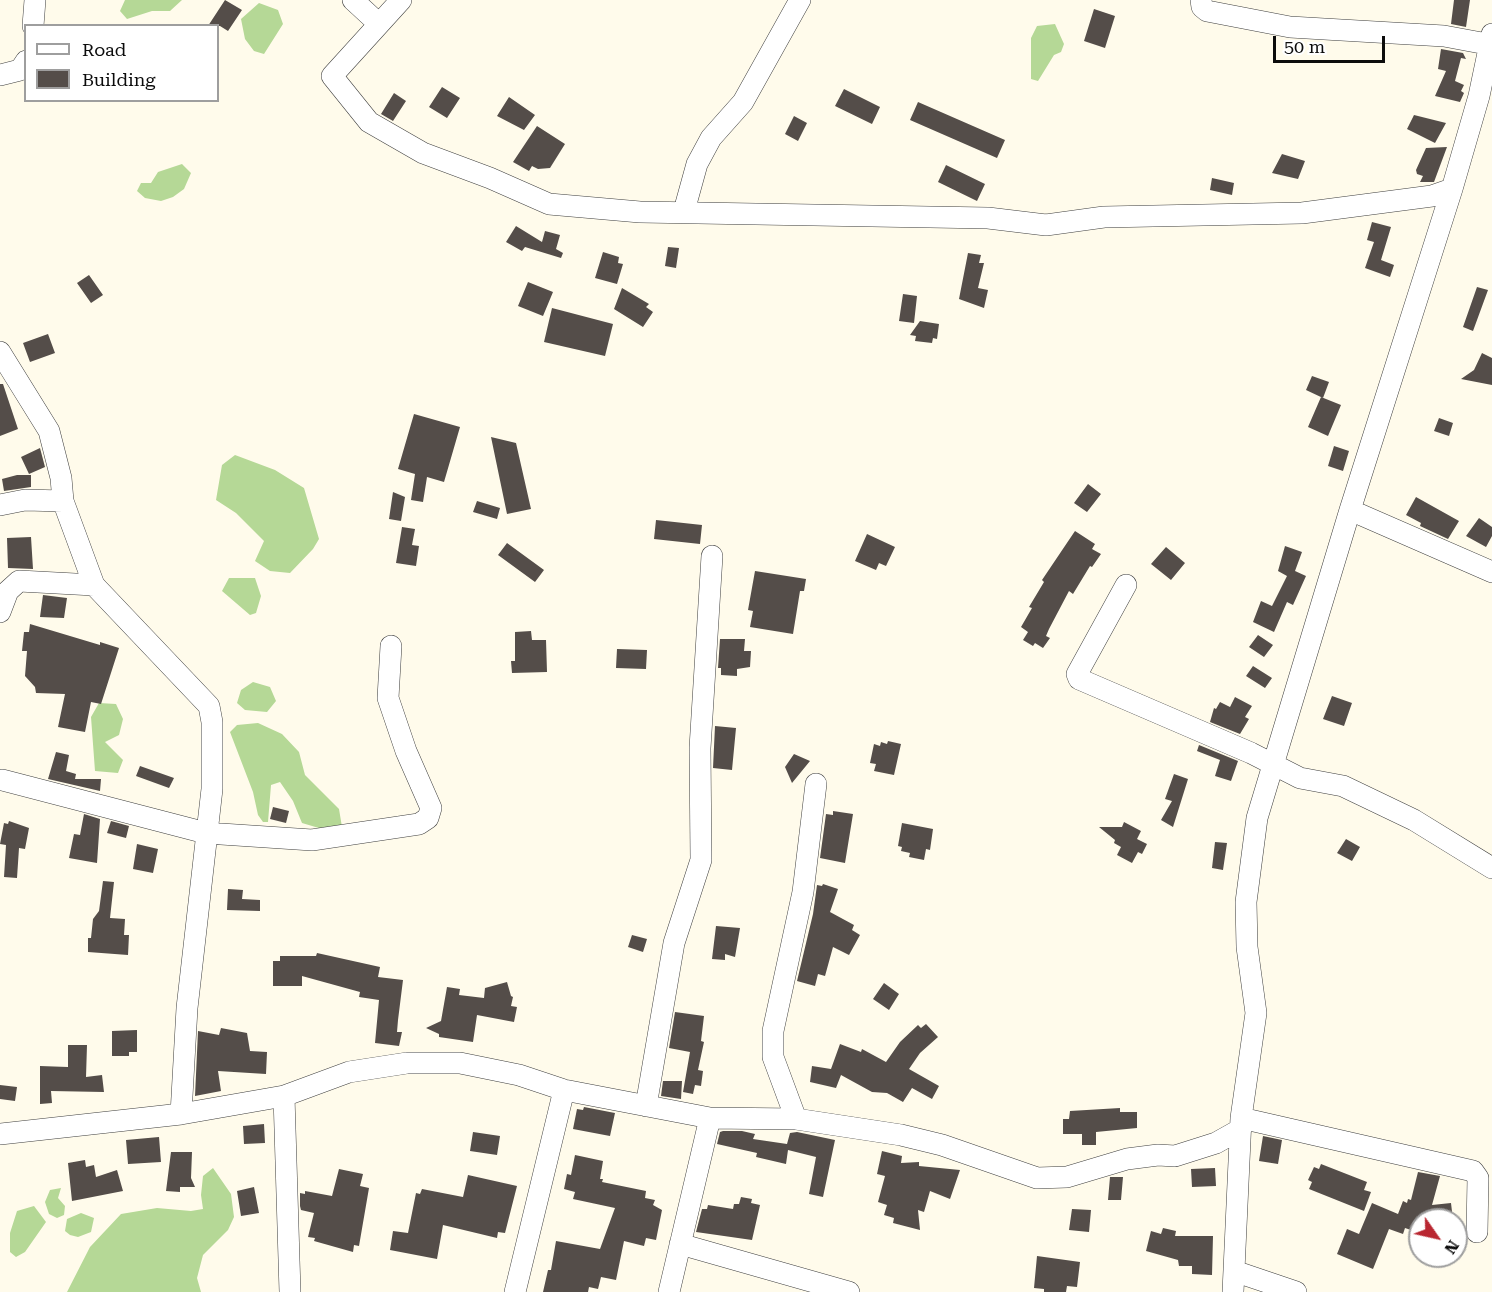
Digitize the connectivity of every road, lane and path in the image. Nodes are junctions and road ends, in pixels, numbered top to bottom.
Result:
1 (35, 0) edge
2 (353, 0) edge
3 (401, 0) edge
4 (800, 0) edge
5 (1201, 0) edge
6 (33, 24) edge
7 (379, 24) junction
8 (1491, 41) edge
9 (24, 65) edge
10 (0, 75) edge
11 (1452, 189) junction
12 (684, 211) junction
13 (0, 352) edge
14 (63, 501) junction
15 (0, 505) edge
16 (1350, 510) junction
17 (712, 556) dead end
18 (1492, 572) edge
19 (93, 585) junction
20 (1126, 585) dead end
21 (0, 612) edge
22 (392, 646) dead end
23 (1273, 766) junction
24 (2, 780) dead end
25 (816, 784) dead end
26 (206, 833) junction
27 (1492, 868) edge
28 (564, 1090) junction
29 (284, 1096) junction
30 (646, 1106) junction
31 (181, 1114) junction
32 (710, 1118) junction
33 (796, 1119) junction
34 (1241, 1124) junction
35 (0, 1134) edge
36 (1477, 1232) dead end
37 (680, 1244) junction
38 (1234, 1271) junction
39 (808, 1287) edge
40 (290, 1292) edge
41 (515, 1292) edge
42 (669, 1292) edge
43 (849, 1292) edge
44 (1233, 1292) edge
45 (1296, 1292) edge

1 - 6 street
2 - 7 street
3 - 7 street
4 - 12 street
5 - 8 street
7 - 12 street
8 - 11 street
9 - 10 street
11 - 12 street
11 - 16 street
13 - 14 street
14 - 15 street
14 - 19 street
16 - 18 street
16 - 23 street
17 - 30 street
19 - 21 street
19 - 26 street
20 - 23 street
22 - 26 street
23 - 27 street
23 - 34 street
24 - 26 street
25 - 33 street
26 - 31 street
28 - 29 street
28 - 30 street
28 - 41 street
29 - 31 street
29 - 40 street
30 - 32 street
31 - 35 street
32 - 33 street
32 - 37 street
33 - 34 street
34 - 36 street
34 - 38 street
37 - 39 street
37 - 42 street
38 - 44 street
38 - 45 street
39 - 43 street

